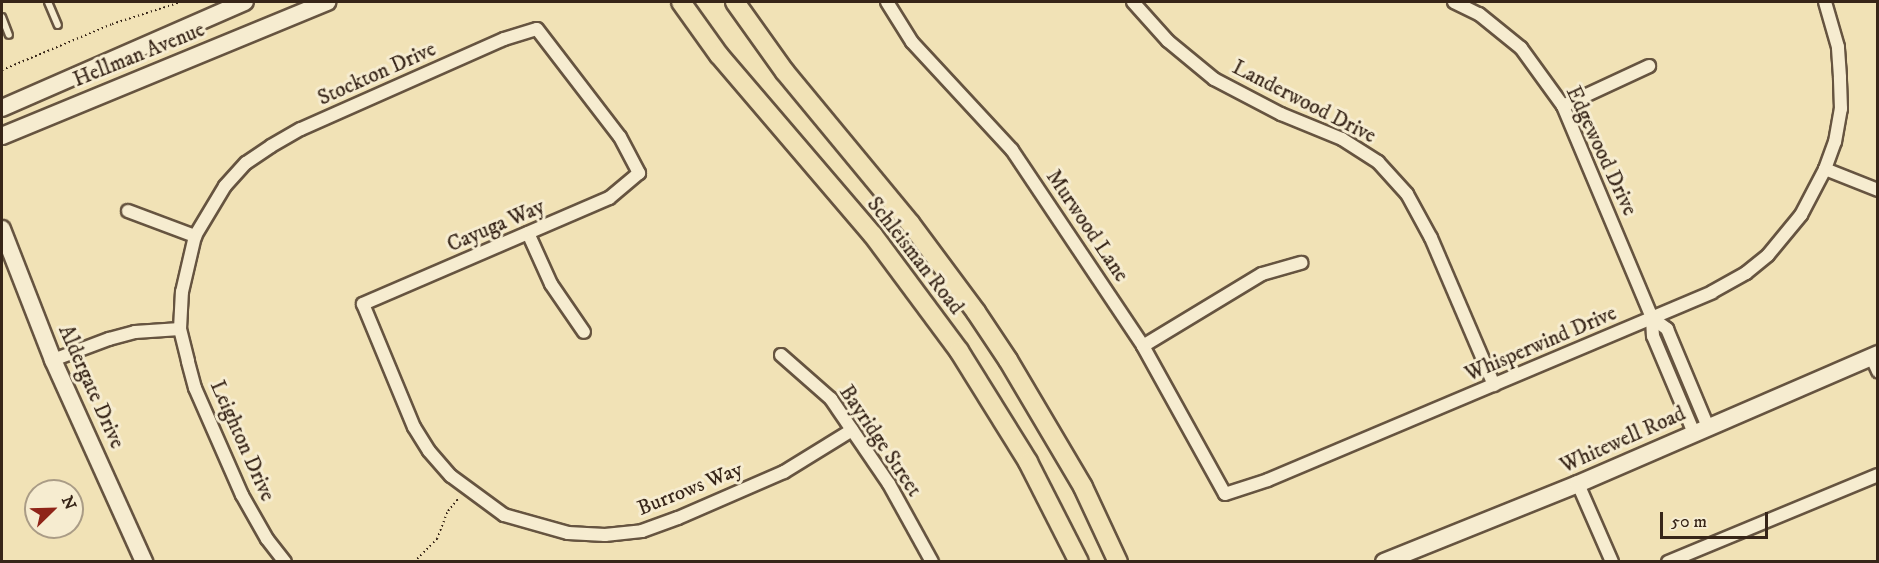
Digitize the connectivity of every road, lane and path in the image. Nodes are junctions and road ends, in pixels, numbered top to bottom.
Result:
1 (48, 2) edge
2 (181, 2) edge
3 (244, 2) edge
4 (327, 2) edge
5 (681, 2) edge
6 (735, 2) edge
7 (887, 2) edge
8 (1133, 2) edge
9 (1454, 2) edge
10 (1825, 2) edge
11 (2, 17) edge
12 (58, 25) dead end
13 (9, 35) dead end
14 (1649, 66) dead end
15 (2, 70) edge
16 (1563, 106) junction
17 (2, 108) edge
18 (2, 136) edge
19 (1826, 169) junction
20 (639, 173) joint
21 (1878, 190) edge
22 (128, 211) dead end
23 (2, 229) edge
24 (528, 233) junction
25 (195, 236) junction
26 (1301, 263) dead end
27 (363, 304) joint
28 (1652, 318) junction
29 (180, 329) junction
30 (584, 332) dead end
31 (1143, 346) junction
32 (781, 355) dead end
33 (53, 360) junction
34 (1875, 360) edge
35 (1494, 385) junction
36 (852, 430) junction
37 (1701, 430) junction
38 (1878, 475) edge
39 (1578, 484) junction
40 (467, 489) junction
41 (1225, 494) joint
42 (144, 561) edge
43 (285, 561) edge
44 (414, 561) edge
45 (932, 561) edge
46 (1079, 561) edge
47 (1118, 561) edge
48 (1384, 561) edge
49 (1612, 561) edge
50 (1668, 561) edge

1 - 12 lane
2 - 15 path
3 - 17 street, Hellman Avenue
4 - 18 street, Hellman Avenue
5 - 46 main road, Schleisman Road
6 - 47 main road, Schleisman Road
7 - 31 street, Murwood Lane
8 - 35 street, Landerwood Drive
9 - 16 street, Edgewood Drive
10 - 19 street, Whisperwind Drive
11 - 13 lane
14 - 16 street
16 - 28 street, Edgewood Drive
19 - 21 street
19 - 28 street, Whisperwind Drive
20 - 24 street, Cayuga Way
20 - 25 street, Stockton Drive
22 - 25 street
23 - 33 street, Aldergate Drive
24 - 27 street, Cayuga Way
24 - 30 street
25 - 29 street, Stockton Drive
26 - 31 street
27 - 40 street, Burrows Way
28 - 35 street, Whisperwind Drive
28 - 37 street, Edgewood Drive
29 - 33 street
29 - 43 street, Leighton Drive
31 - 41 street, Murwood Lane
32 - 36 street, Bayridge Street
33 - 42 street, Aldergate Drive
34 - 37 street, Whitewell Road
35 - 41 street, Whisperwind Drive
36 - 40 street, Burrows Way
36 - 45 street, Bayridge Street
37 - 39 street, Whitewell Road
38 - 50 street
39 - 48 street, Whitewell Road
39 - 49 street
40 - 44 path

